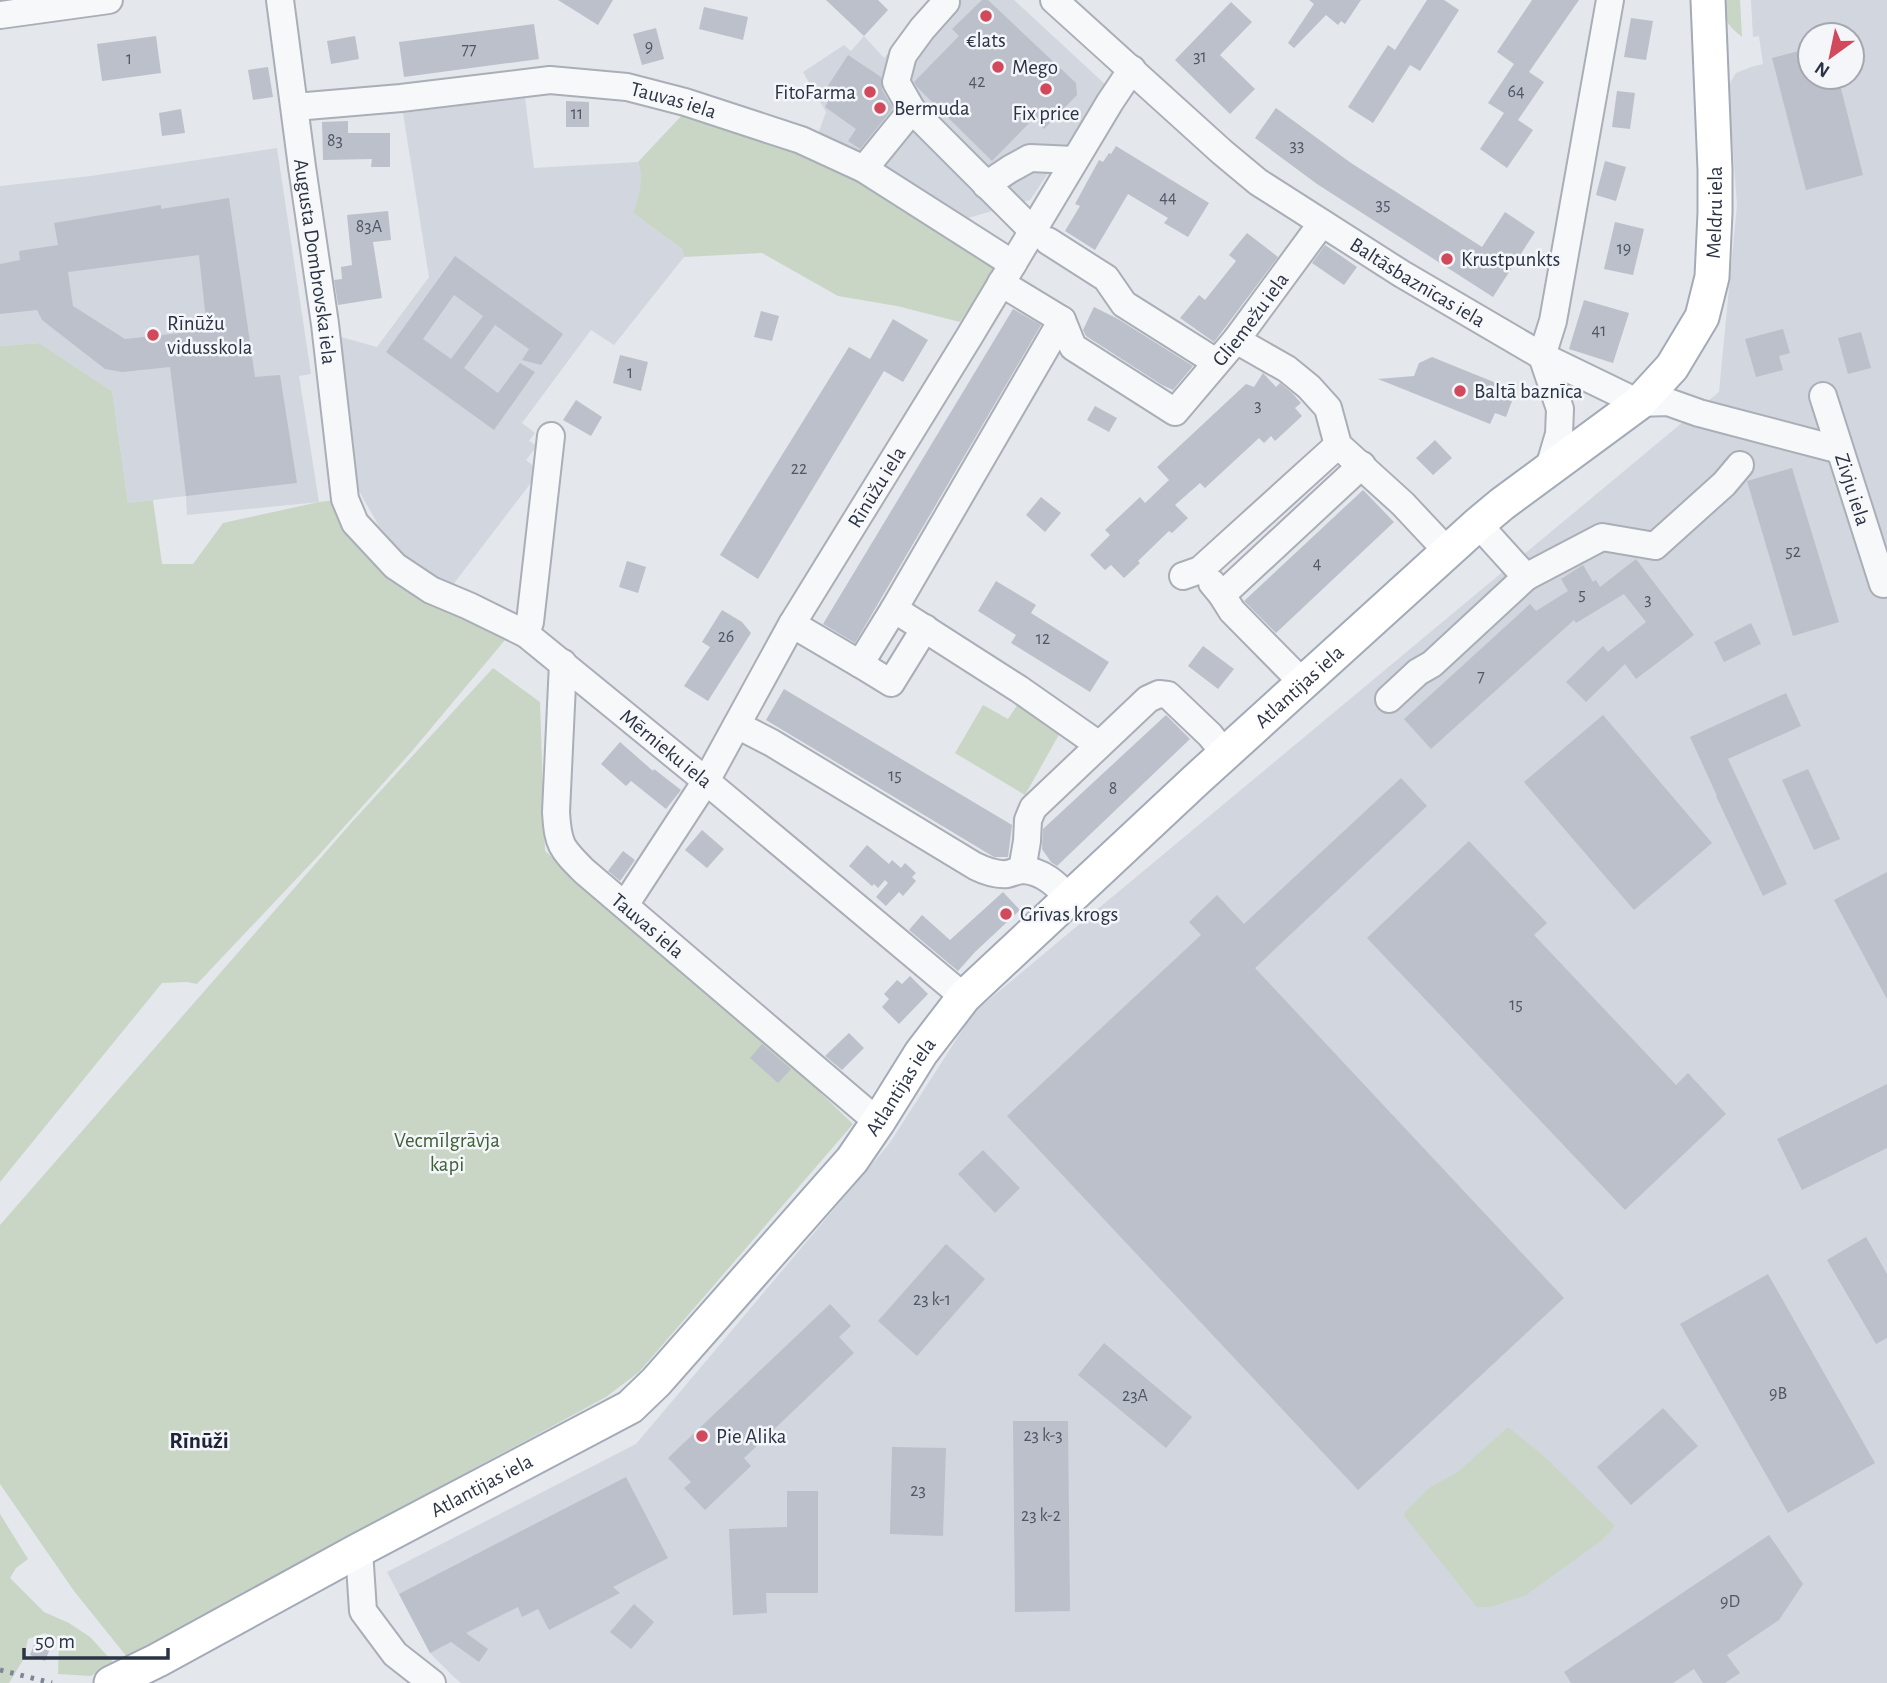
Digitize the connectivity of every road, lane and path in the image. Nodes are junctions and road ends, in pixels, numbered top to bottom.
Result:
1 (109, 0) edge
2 (280, 0) edge
3 (1054, 0) edge
4 (1610, 0) edge
5 (1708, 0) edge
6 (76, 2) edge
7 (946, 2) dead end
8 (0, 15) edge
9 (1132, 69) junction
10 (295, 107) junction
11 (912, 110) junction
12 (1074, 160) junction
13 (864, 169) junction
14 (986, 186) junction
15 (1322, 223) junction
16 (1040, 236) junction
17 (1007, 274) junction
18 (1062, 320) junction
19 (1236, 340) junction
20 (1542, 356) junction
21 (1216, 362) junction
22 (1823, 396) dead end
23 (1639, 403) junction
24 (551, 436) dead end
25 (1338, 445) junction
26 (1840, 450) junction
27 (1362, 465) junction
28 (1740, 465) dead end
29 (1548, 471) junction
30 (355, 523) joint
31 (1478, 524) junction
32 (1448, 552) junction
33 (1527, 577) junction
34 (1883, 584) dead end
35 (1222, 595) junction
36 (894, 609) junction
37 (792, 624) junction
38 (925, 628) junction
39 (526, 634) junction
40 (563, 663) junction
41 (860, 664) junction
42 (1303, 683) junction
43 (1390, 699) dead end
44 (737, 725) junction
45 (1099, 745) junction
46 (1225, 754) junction
47 (706, 781) junction
48 (1022, 870) junction
49 (1069, 898) junction
50 (625, 905) junction
51 (964, 998) junction
52 (878, 1122) junction
53 (359, 1550) junction
54 (111, 1683) edge
55 (432, 1683) edge

1 - 6 street
2 - 10 street, Augusta Dombrovska iela
3 - 9 street, Baltāsbaznīcas iela
4 - 20 street
5 - 23 main road, Meldru iela
6 - 8 street
7 - 11 street
9 - 12 street, Rīnūžu iela
9 - 15 street, Baltāsbaznīcas iela
10 - 13 street, Tauvas iela
10 - 30 street, Augusta Dombrovska iela
11 - 13 street
11 - 14 street
12 - 14 street
12 - 16 street, Rīnūžu iela
13 - 17 street, Tauvas iela
14 - 16 street
15 - 19 street, Gliemežu iela
15 - 20 street, Baltāsbaznīcas iela
16 - 17 street, Rīnūžu iela
16 - 21 street
17 - 18 street, Tauvas iela
17 - 37 street, Rīnūžu iela
18 - 21 street, Gliemežu iela
18 - 36 street
19 - 21 street, Gliemežu iela
19 - 25 street
20 - 23 street, Baltāsbaznīcas iela
20 - 29 street
22 - 26 street, Zivju iela
23 - 26 street, Baltāsbaznīcas iela
23 - 29 main road, Atlantijas iela
24 - 39 street
25 - 27 street
25 - 35 street
26 - 34 street, Zivju iela
27 - 32 street
27 - 35 street
28 - 33 street
29 - 31 main road, Atlantijas iela
30 - 39 street, Mērnieku iela
31 - 32 main road, Atlantijas iela
31 - 33 street
32 - 42 main road, Atlantijas iela
33 - 43 street
35 - 42 street
36 - 38 street
36 - 41 street
37 - 41 street
37 - 44 street, Rīnūžu iela
38 - 41 street
38 - 45 street
39 - 40 street, Mērnieku iela
40 - 47 street, Mērnieku iela
40 - 50 street, Tauvas iela
42 - 46 main road, Atlantijas iela
44 - 47 street, Rīnūžu iela
44 - 48 street
45 - 46 street
45 - 48 street
46 - 49 main road, Atlantijas iela
47 - 50 street, Rīnūžu iela
47 - 51 street, Mērnieku iela
48 - 49 street
49 - 51 main road, Atlantijas iela
50 - 52 street, Tauvas iela
51 - 52 main road, Atlantijas iela
52 - 53 main road, Atlantijas iela
53 - 54 main road, Atlantijas iela
53 - 55 street

